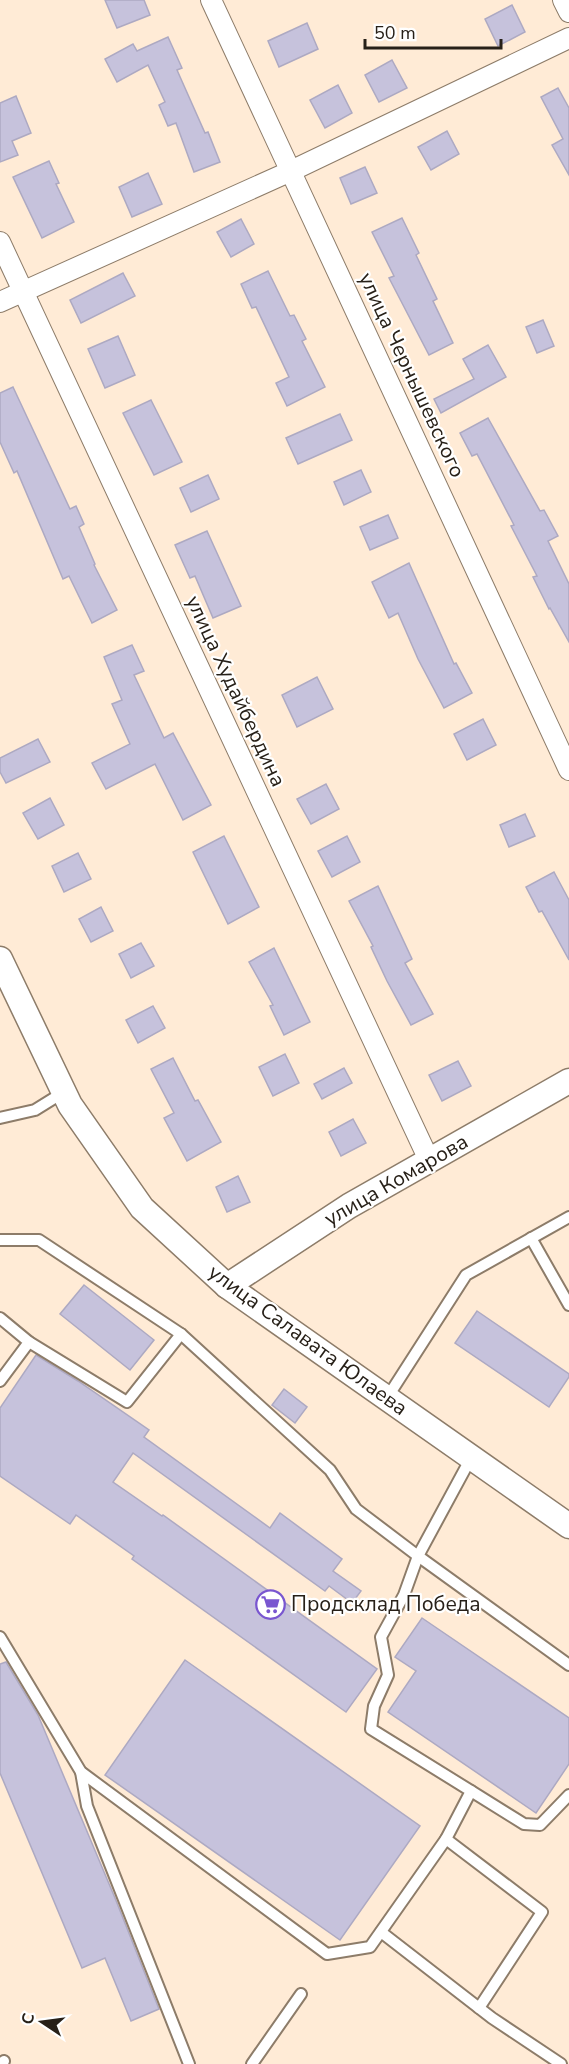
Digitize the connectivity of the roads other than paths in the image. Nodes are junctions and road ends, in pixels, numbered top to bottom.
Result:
1 (211, 0) edge
2 (563, 0) edge
3 (569, 12) edge
4 (569, 38) edge
5 (291, 171) junction
6 (0, 242) edge
7 (23, 291) junction
8 (0, 302) edge
9 (569, 770) edge
10 (0, 959) edge
11 (569, 1081) edge
12 (63, 1092) junction
13 (0, 1118) edge
14 (429, 1160) junction
15 (569, 1217) edge
16 (531, 1238) junction
17 (0, 1240) edge
18 (227, 1286) junction
19 (569, 1305) edge
20 (0, 1318) edge
21 (181, 1334) junction
22 (29, 1342) junction
23 (0, 1381) edge
24 (386, 1398) junction
25 (471, 1458) junction
26 (569, 1527) edge
27 (418, 1556) junction
28 (0, 1637) edge
29 (569, 1665) edge
30 (81, 1772) junction
31 (471, 1791) junction
32 (569, 1795) edge
33 (446, 1839) junction
34 (381, 1932) junction
35 (301, 1994) dead end
36 (479, 2008) junction
37 (189, 2064) edge
38 (252, 2064) edge
39 (561, 2064) edge

1 - 5 street, улица Чернышевского
2 - 3 street
4 - 5 street
5 - 7 street
5 - 9 street, улица Чернышевского
6 - 7 street, улица Худайбердина
7 - 8 street
7 - 14 street, улица Худайбердина
10 - 12 street, улица Салавата Юлаева
11 - 14 street, улица Комарова
12 - 13 lane
12 - 18 street, улица Салавата Юлаева
14 - 18 street, улица Комарова
15 - 16 lane
16 - 19 lane
16 - 24 lane
17 - 21 lane
18 - 24 street, улица Салавата Юлаева
20 - 22 lane
21 - 22 lane
21 - 27 lane
22 - 23 lane
24 - 25 street, улица Салавата Юлаева
25 - 26 street, улица Салавата Юлаева
25 - 27 lane
27 - 29 lane
27 - 31 lane
28 - 30 lane
30 - 34 lane
30 - 37 lane
31 - 32 lane
31 - 33 lane
33 - 34 lane
33 - 36 lane
34 - 36 lane
35 - 38 lane
36 - 39 lane

